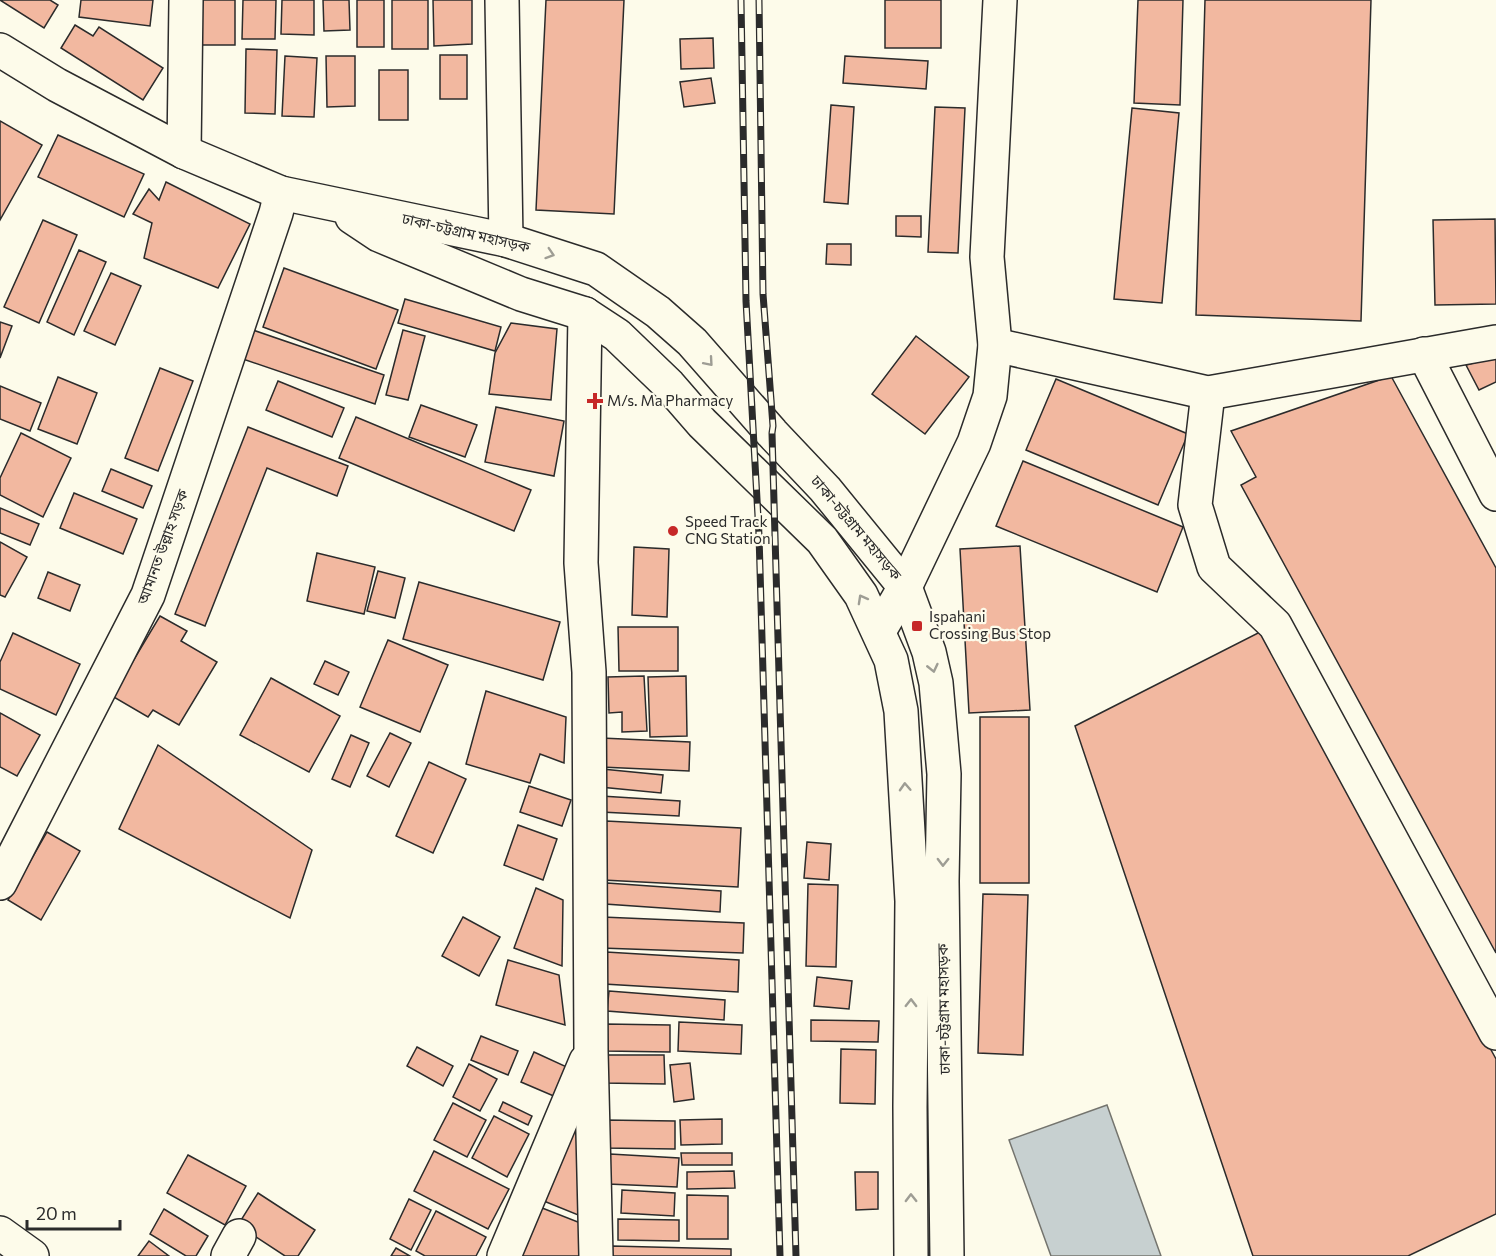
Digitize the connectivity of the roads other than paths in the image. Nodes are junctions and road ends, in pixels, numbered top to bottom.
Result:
1 (186, 0) edge
2 (502, 0) edge
3 (1000, 0) edge
4 (0, 50) edge
5 (184, 152) junction
6 (281, 193) junction
7 (330, 203) junction
8 (506, 240) junction
9 (585, 314) junction
10 (1496, 342) edge
11 (995, 345) junction
12 (1424, 354) junction
13 (1208, 393) junction
14 (1496, 494) edge
15 (905, 588) junction
16 (879, 631) junction
17 (0, 883) edge
18 (1496, 1033) edge
19 (591, 1051) junction
20 (0, 1233) edge
21 (32, 1256) edge
22 (504, 1256) edge
23 (596, 1256) edge
24 (911, 1256) edge
25 (947, 1256) edge

1 - 5 main road
2 - 8 main road
3 - 11 main road
4 - 5 main road, ঢাকা-চট্টগ্রাম মহাসড়ক
5 - 6 main road, ঢাকা-চট্টগ্রাম মহাসড়ক
6 - 7 main road, ঢাকা-চট্টগ্রাম মহাসড়ক
6 - 17 main road, আমানত উল্লাহ সড়ক
7 - 8 main road, ঢাকা-চট্টগ্রাম মহাসড়ক
7 - 9 main road, ঢাকা-চট্টগ্রাম মহাসড়ক
8 -> 15 main road, ঢাকা-চট্টগ্রাম মহাসড়ক
16 -> 9 main road, ঢাকা-চট্টগ্রাম মহাসড়ক
9 - 19 main road
10 - 12 main road
11 - 13 main road
11 - 15 main road
12 - 13 main road
12 - 14 main road
13 - 18 main road
15 - 16 main road
15 -> 25 main road, ঢাকা-চট্টগ্রাম মহাসড়ক
24 -> 16 main road, ঢাকা-চট্টগ্রাম মহাসড়ক
19 - 22 main road
19 - 23 main road
20 - 21 main road

